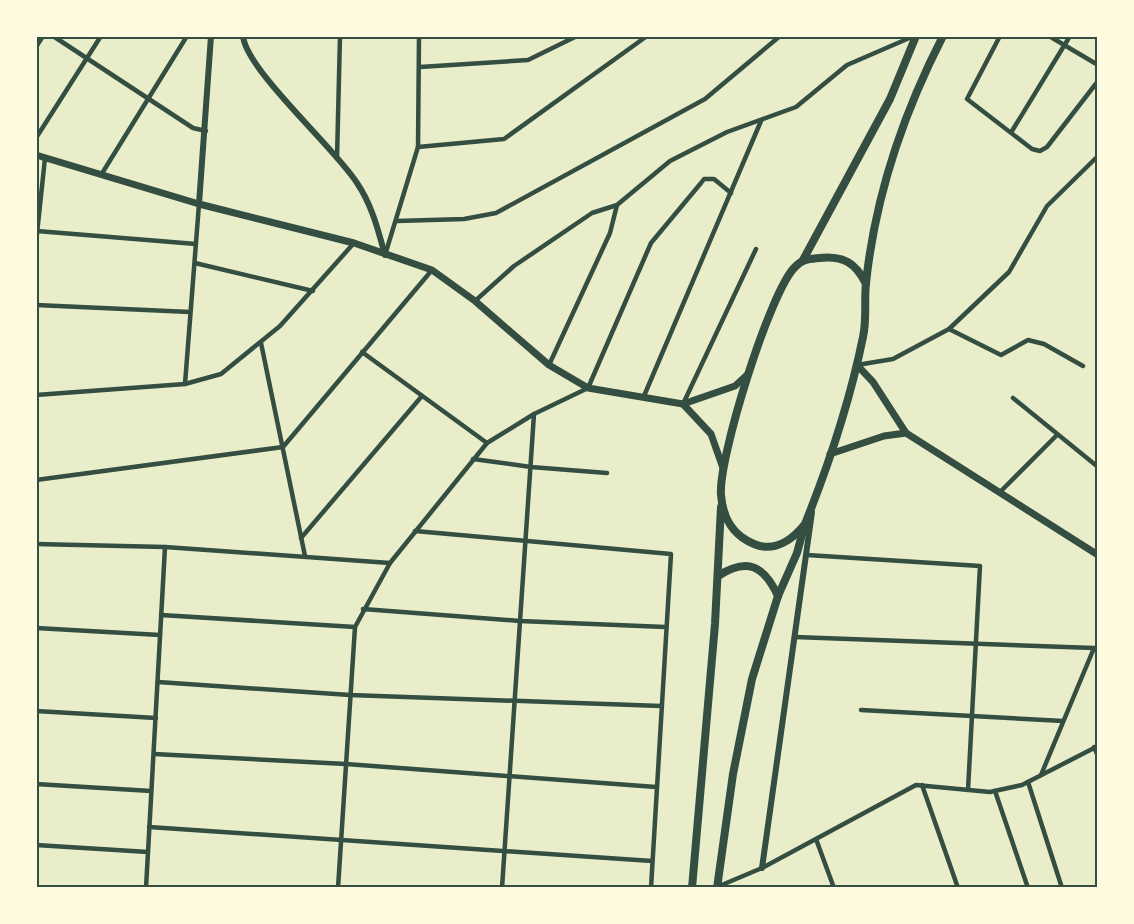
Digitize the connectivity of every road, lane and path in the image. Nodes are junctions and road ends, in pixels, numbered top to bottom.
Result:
1 (43, 36) edge
2 (53, 36) edge
3 (101, 36) edge
4 (187, 36) edge
5 (211, 36) edge
6 (243, 36) edge
7 (340, 36) edge
8 (418, 36) edge
9 (577, 36) edge
10 (647, 36) edge
11 (780, 36) edge
12 (915, 36) edge
13 (943, 36) edge
14 (1000, 36) edge
15 (1049, 36) edge
16 (1070, 36) edge
17 (1066, 44) junction
18 (36, 46) edge
19 (87, 58) junction
20 (1098, 65) edge
21 (420, 67) junction
22 (1098, 81) edge
23 (147, 98) junction
24 (761, 121) junction
25 (1012, 131) junction
26 (206, 132) junction
27 (36, 138) edge
28 (418, 147) junction
29 (36, 155) edge
30 (1098, 156) edge
31 (45, 158) junction
32 (337, 158) junction
33 (101, 175) junction
34 (731, 193) junction
35 (199, 204) junction
36 (617, 205) junction
37 (397, 221) junction
38 (37, 231) edge
39 (36, 243) edge
40 (354, 243) junction
41 (196, 244) junction
42 (756, 249) dead end
43 (385, 255) junction
44 (803, 260) junction
45 (195, 263) junction
46 (432, 270) junction
47 (866, 284) junction
48 (313, 291) junction
49 (475, 301) junction
50 (36, 305) edge
51 (190, 312) junction
52 (949, 329) junction
53 (261, 344) junction
54 (362, 352) junction
55 (549, 365) junction
56 (856, 365) junction
57 (1083, 366) dead end
58 (751, 372) junction
59 (185, 384) junction
60 (588, 388) junction
61 (36, 395) edge
62 (422, 396) junction
63 (644, 396) junction
64 (1012, 398) dead end
65 (683, 404) junction
66 (534, 414) junction
67 (906, 433) junction
68 (1057, 435) junction
69 (487, 443) junction
70 (283, 447) junction
71 (830, 454) junction
72 (473, 459) junction
73 (531, 467) junction
74 (1098, 467) edge
75 (723, 468) junction
76 (607, 473) dead end
77 (36, 480) edge
78 (1000, 492) junction
79 (721, 493) junction
80 (813, 504) junction
81 (805, 524) junction
82 (415, 531) junction
83 (36, 537) edge
84 (301, 538) junction
85 (524, 541) junction
86 (37, 544) edge
87 (165, 547) junction
88 (807, 555) junction
89 (1098, 555) edge
90 (305, 556) junction
91 (390, 563) junction
92 (718, 576) junction
93 (778, 596) junction
94 (363, 609) junction
95 (161, 615) junction
96 (520, 621) junction
97 (355, 627) junction
98 (665, 627) junction
99 (36, 628) edge
100 (160, 635) junction
101 (795, 638) junction
102 (976, 646) junction
103 (1096, 648) edge
104 (158, 682) junction
105 (350, 694) junction
106 (515, 699) junction
107 (661, 706) junction
108 (861, 710) dead end
109 (36, 711) edge
110 (971, 715) junction
111 (156, 718) junction
112 (1063, 721) junction
113 (1096, 746) edge
114 (154, 754) junction
115 (1098, 756) edge
116 (346, 764) junction
117 (1041, 775) junction
118 (507, 777) junction
119 (1028, 782) junction
120 (36, 784) edge
121 (922, 785) junction
122 (656, 787) junction
123 (968, 790) junction
124 (151, 791) junction
125 (995, 791) junction
126 (149, 827) junction
127 (816, 839) junction
128 (341, 842) junction
129 (36, 845) edge
130 (148, 852) junction
131 (503, 853) junction
132 (652, 861) junction
133 (762, 868) junction
134 (717, 887) edge
135 (146, 888) edge
136 (338, 888) edge
137 (502, 888) edge
138 (651, 888) edge
139 (692, 888) edge
140 (834, 888) edge
141 (958, 888) edge
142 (1028, 888) edge
143 (1062, 888) edge

1 - 18 street
2 - 19 street
3 - 19 street
4 - 23 street
5 - 26 street
6 - 32 street
7 - 32 street
8 - 21 street
9 - 21 street
10 - 28 street
11 - 37 street
12 - 24 street
12 - 44 highway
13 - 47 highway
14 - 25 street
15 - 17 street
16 - 17 street
17 - 20 street
17 - 25 street
19 - 23 street
19 - 27 street
21 - 28 street
22 - 25 street
23 - 26 street
23 - 33 street
24 - 34 street
24 - 36 street
26 - 35 street
28 - 37 street
29 - 31 main road
30 - 52 street
31 - 33 main road
31 - 38 street
32 - 43 street
33 - 35 main road
34 - 60 street
34 - 63 street
35 - 40 main road
35 - 41 street
36 - 49 street
36 - 55 street
37 - 43 street
38 - 39 street
38 - 41 street
40 - 43 main road
40 - 48 street
41 - 45 street
42 - 65 street
43 - 46 main road
44 - 47 highway
44 - 58 highway
45 - 48 street
45 - 51 street
46 - 49 main road
46 - 54 street
47 - 56 highway
48 - 53 street
49 - 55 main road
50 - 51 street
51 - 59 street
52 - 56 street
52 - 57 street
53 - 59 street
53 - 70 street
54 - 62 street
54 - 70 street
55 - 60 main road
56 - 67 main road
56 - 71 highway
58 - 65 main road
58 - 75 highway
59 - 61 street
60 - 63 main road
60 - 66 street
62 - 69 street
62 - 84 street
63 - 65 main road
64 - 68 street
65 - 75 main road
66 - 69 street
66 - 73 street
67 - 71 main road
67 - 78 main road
68 - 74 street
68 - 78 street
69 - 72 street
70 - 77 street
70 - 84 street
71 - 80 highway
72 - 73 street
72 - 82 street
73 - 76 street
73 - 85 street
75 - 79 highway
78 - 89 main road
79 - 81 highway
79 - 92 highway
80 - 81 highway
80 - 88 street
81 - 93 highway
82 - 85 street
82 - 91 street
83 - 86 street
84 - 90 street
85 - 96 street
85 - 98 street
86 - 87 street
87 - 90 street
87 - 95 street
88 - 101 street
88 - 102 street
90 - 91 street
91 - 94 street
92 - 93 highway
92 - 139 highway
93 - 134 highway
94 - 96 street
94 - 97 street
95 - 97 street
95 - 100 street
96 - 98 street
96 - 106 street
97 - 105 street
98 - 107 street
99 - 100 street
100 - 104 street
101 - 102 street
101 - 133 street
102 - 103 street
102 - 110 street
103 - 112 street
104 - 105 street
104 - 111 street
105 - 106 street
105 - 116 street
106 - 107 street
106 - 118 street
107 - 122 street
108 - 110 street
109 - 111 street
110 - 112 street
110 - 123 street
111 - 114 street
112 - 117 street
113 - 115 street
113 - 117 street
114 - 116 street
114 - 124 street
116 - 118 street
116 - 128 street
117 - 119 street
118 - 122 street
118 - 131 street
119 - 125 street
119 - 143 street
120 - 124 street
121 - 123 street
121 - 127 street
121 - 141 street
122 - 132 street
123 - 125 street
124 - 126 street
125 - 142 street
126 - 128 street
126 - 130 street
127 - 133 street
127 - 140 street
128 - 131 street
128 - 136 street
129 - 130 street
130 - 135 street
131 - 132 street
131 - 137 street
132 - 138 street
133 - 134 street

